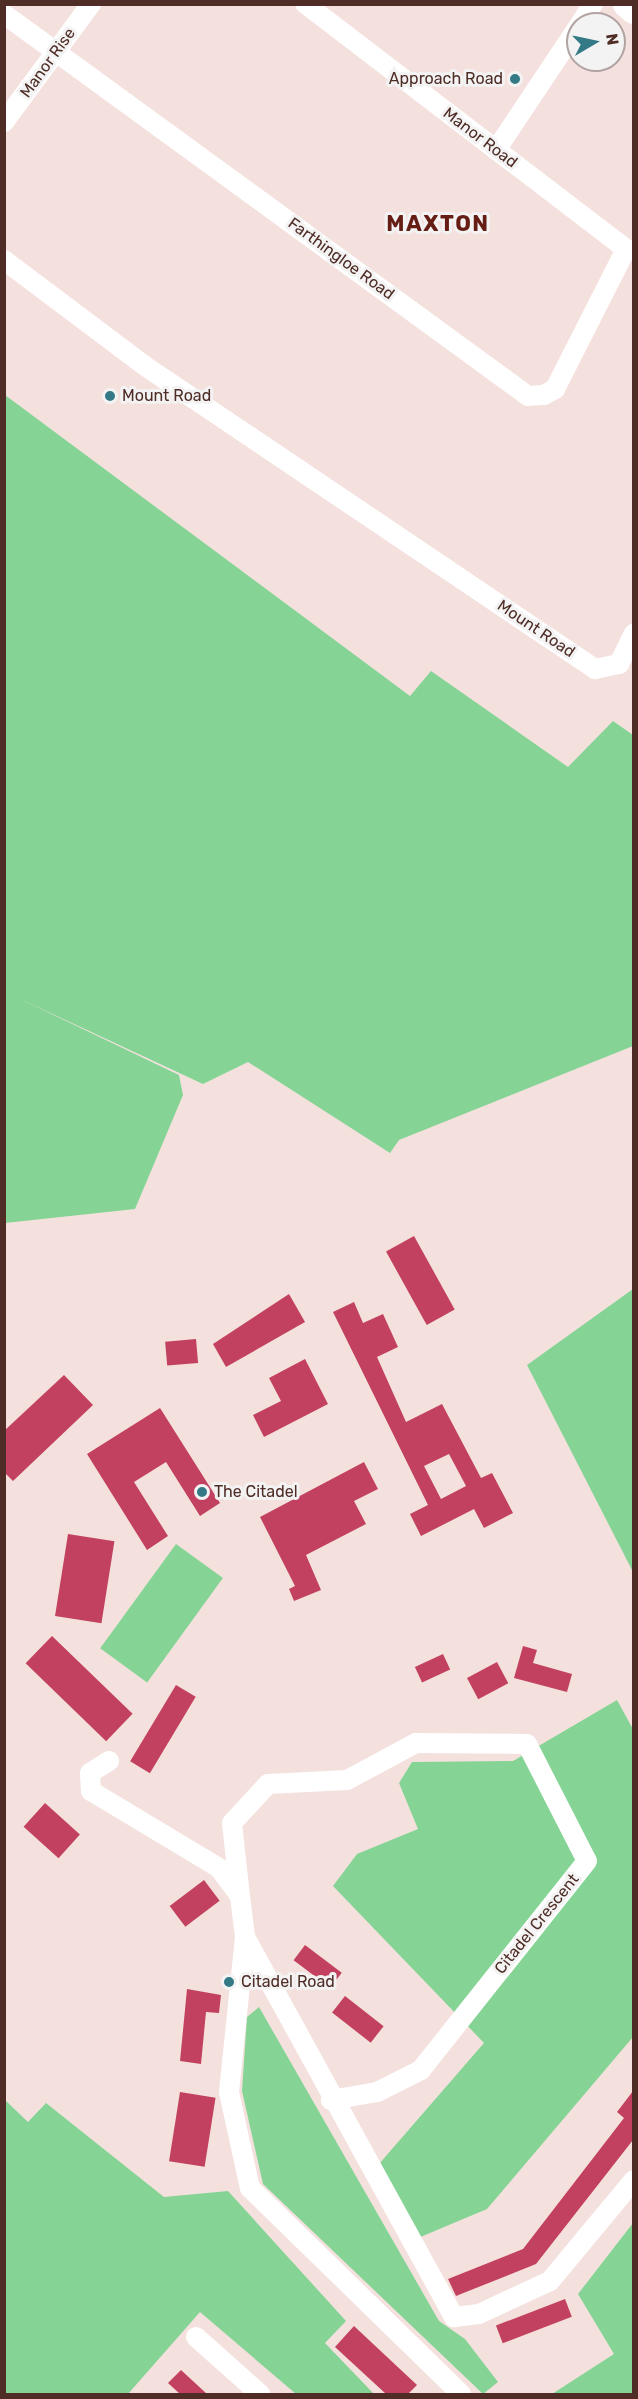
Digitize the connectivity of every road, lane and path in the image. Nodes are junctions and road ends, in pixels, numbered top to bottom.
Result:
1 (91, 4) edge
2 (305, 4) edge
3 (627, 4) edge
4 (633, 10) edge
5 (4, 14) edge
6 (566, 45) edge
7 (57, 51) junction
8 (4, 122) edge
9 (496, 150) junction
10 (626, 249) joint
11 (4, 260) edge
12 (633, 633) edge
13 (108, 1761) dead end
14 (240, 1896) junction
15 (245, 1937) junction
16 (331, 2100) junction
17 (633, 2180) edge
18 (196, 2337) dead end
19 (260, 2394) edge
20 (461, 2394) edge

1 - 7 street, Manor Rise
2 - 9 street, Manor Road
3 - 4 main road
5 - 7 street, Farthingloe Road
6 - 9 street
7 - 8 street, Manor Rise
7 - 10 street, Farthingloe Road
9 - 10 street, Manor Road
11 - 12 street, Mount Road
13 - 14 street
14 - 15 street
14 - 16 street, Citadel Crescent
15 - 16 street
15 - 20 street
16 - 17 street
18 - 19 street

